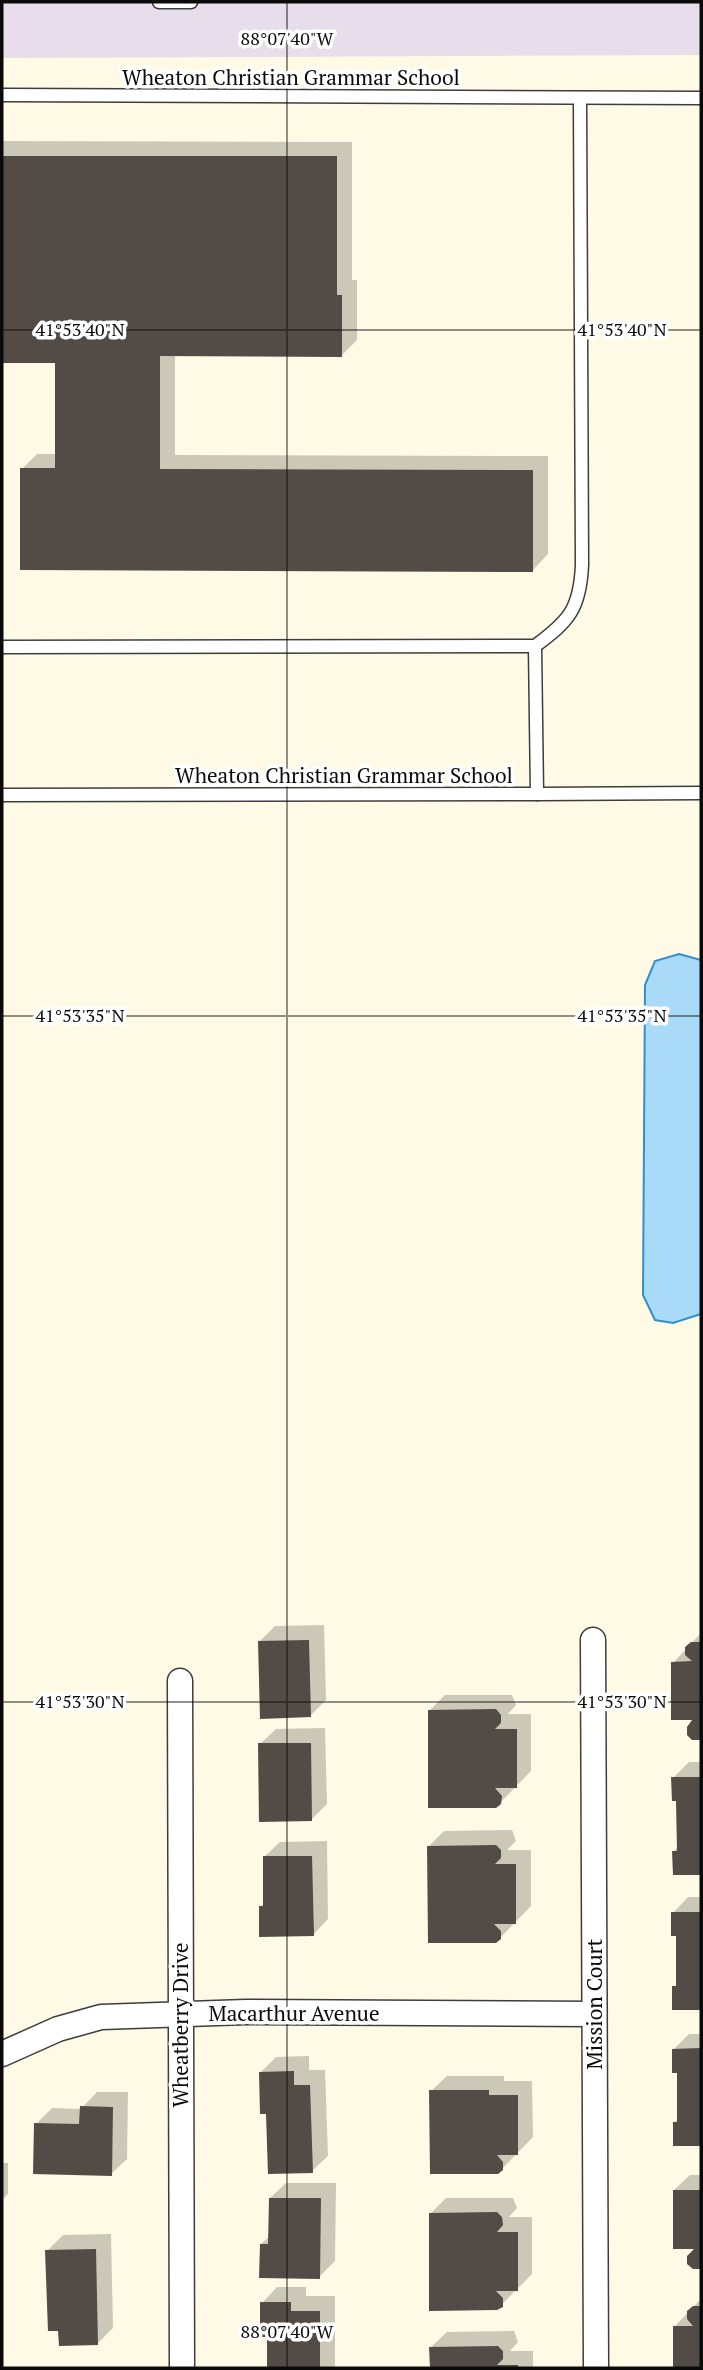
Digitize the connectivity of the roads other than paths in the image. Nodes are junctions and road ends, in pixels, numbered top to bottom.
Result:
1 (159, 2) edge
2 (191, 2) edge
3 (2, 95) edge
4 (580, 98) junction
5 (701, 98) edge
6 (535, 646) junction
7 (2, 647) edge
8 (701, 793) edge
9 (537, 794) junction
10 (2, 795) edge
11 (593, 1640) dead end
12 (180, 1681) dead end
13 (180, 2014) junction
14 (594, 2014) junction
15 (2, 2054) edge
16 (182, 2368) edge
17 (596, 2368) edge

1 - 2 lane
3 - 4 lane, Wheaton Christian Grammar School
4 - 5 lane, Wheaton Christian Grammar School
4 - 6 lane
6 - 7 lane
6 - 9 lane, Wheaton Christian Grammar School
8 - 9 lane
9 - 10 lane, Wheaton Christian Grammar School
11 - 14 street, Mission Court
12 - 13 street, Wheatberry Drive
13 - 14 street, Macarthur Avenue
13 - 15 street, Macarthur Avenue
13 - 16 street, Wheatberry Drive
14 - 17 street, Mission Court

